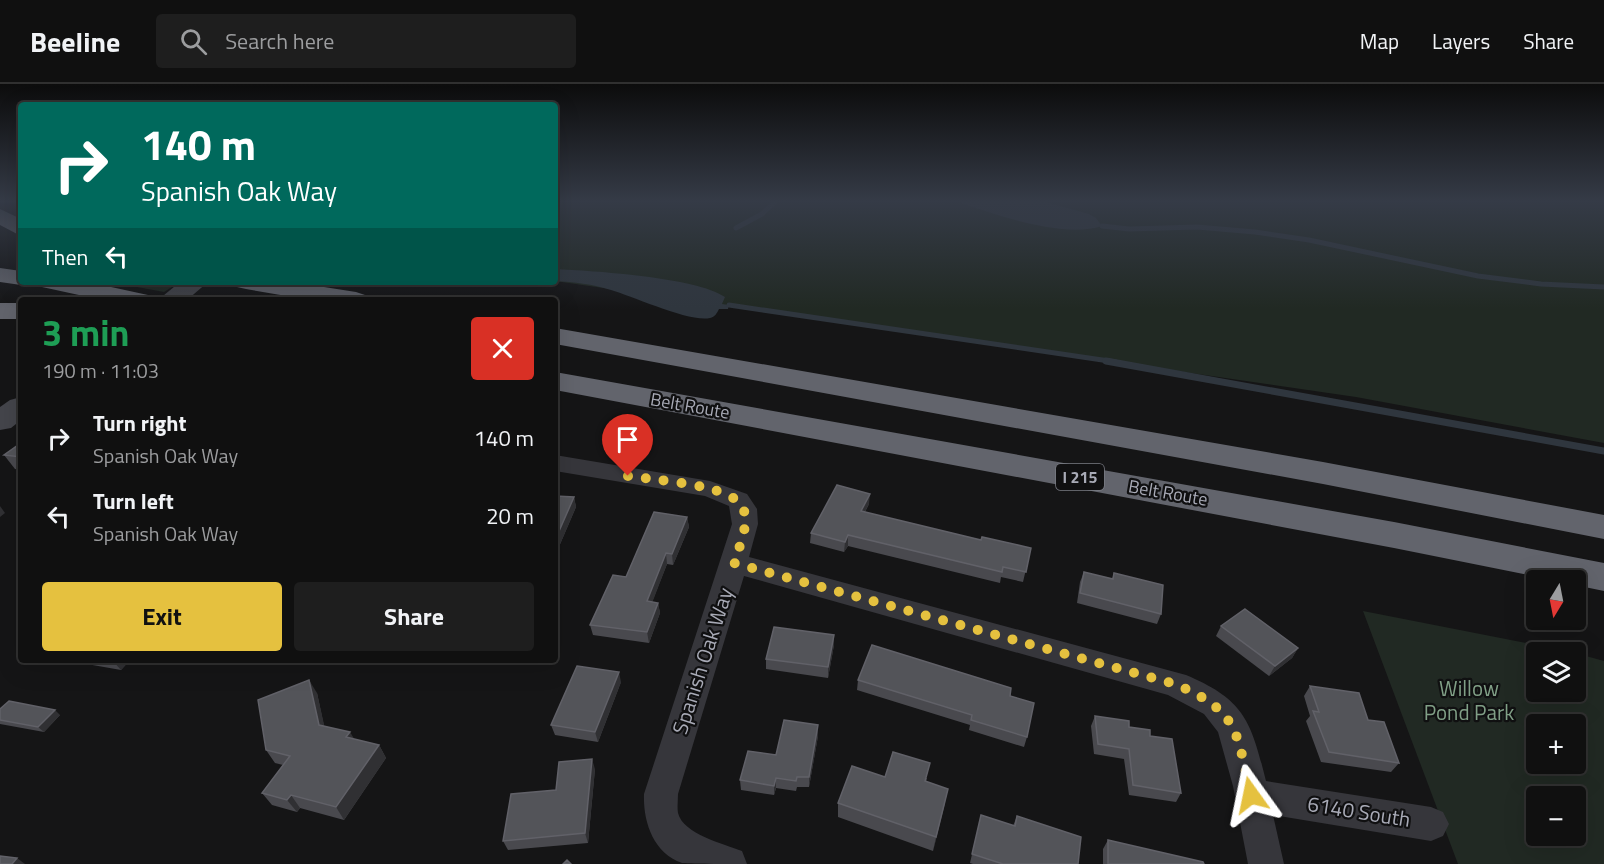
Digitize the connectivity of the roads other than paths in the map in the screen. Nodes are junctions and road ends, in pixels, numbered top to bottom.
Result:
1 (0, 275) edge
2 (18, 278) edge
3 (66, 285) edge
4 (192, 285) edge
5 (264, 285) edge
6 (124, 297) edge
7 (175, 297) edge
8 (338, 297) edge
9 (0, 311) edge
10 (18, 311) edge
11 (558, 337) edge
12 (558, 382) edge
13 (18, 408) edge
14 (0, 421) edge
15 (558, 464) edge
16 (1604, 527) edge
17 (734, 563) junction
18 (1604, 577) edge
19 (1251, 795) junction
20 (1431, 824) dead end
21 (729, 864) edge
22 (1266, 864) edge

1 - 2 highway
3 - 6 highway
4 - 7 main road
5 - 8 highway
9 - 10 highway
11 - 16 highway
12 - 18 highway, Belt Route / I 215
13 - 14 main road
15 - 17 street, Spanish Oak Way
17 - 19 street
17 - 21 street, Spanish Oak Way
19 - 20 street, 6140 South
19 - 22 street

